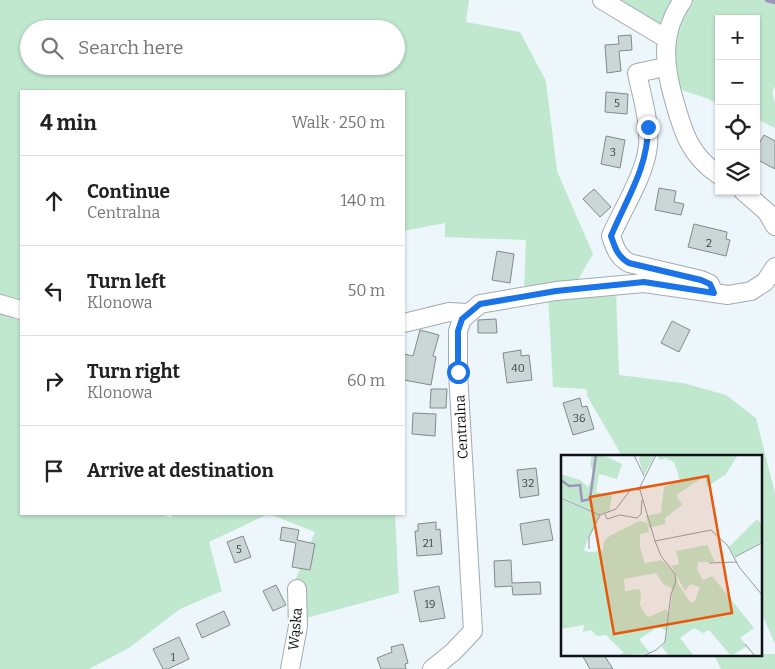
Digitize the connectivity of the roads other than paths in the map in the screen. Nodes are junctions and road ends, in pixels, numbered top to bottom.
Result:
1 (602, 0) edge
2 (683, 0) edge
3 (667, 39) junction
4 (665, 67) junction
5 (715, 171) edge
6 (748, 195) edge
7 (775, 226) edge
8 (773, 274) edge
9 (714, 293) junction
10 (0, 304) edge
11 (20, 310) edge
12 (468, 313) junction
13 (405, 323) edge
14 (297, 589) dead end
15 (290, 669) edge
16 (432, 669) edge

1 - 3 street
2 - 3 street
3 - 4 street
4 - 5 street
4 - 9 street
6 - 7 street
8 - 9 street
9 - 12 street
10 - 11 street
12 - 13 street
12 - 16 street, Centralna
14 - 15 street, Wąska

